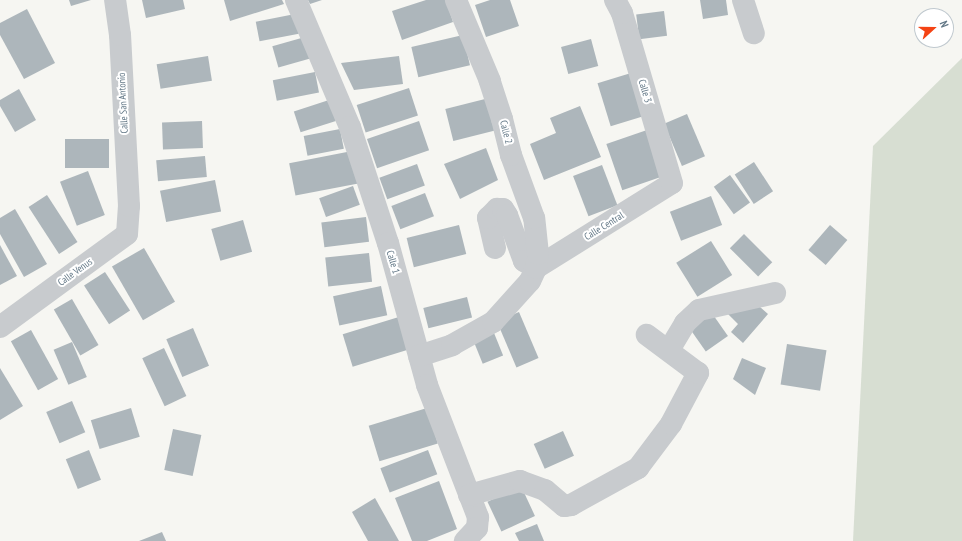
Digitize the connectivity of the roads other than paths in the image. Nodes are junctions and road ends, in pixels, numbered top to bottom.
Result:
1 (114, 0) edge
2 (296, 0) edge
3 (456, 0) edge
4 (615, 0) edge
5 (743, 0) edge
6 (754, 33) dead end
7 (672, 183) joint
8 (129, 206) joint
9 (496, 248) dead end
10 (536, 268) junction
11 (775, 293) dead end
12 (0, 327) edge
13 (647, 335) dead end
14 (669, 350) junction
15 (419, 356) junction
16 (469, 495) junction
17 (471, 535) edge

1 - 8 street, Calle San Antonio
2 - 15 street, Calle 1
3 - 10 street, Calle 2
4 - 7 street, Calle 3
5 - 6 street
7 - 10 street, Calle Central
8 - 12 street, Calle Venus
9 - 10 street
10 - 15 street
11 - 14 street
13 - 14 street
14 - 16 street
15 - 16 street, Calle 1
16 - 17 street, Calle 1

